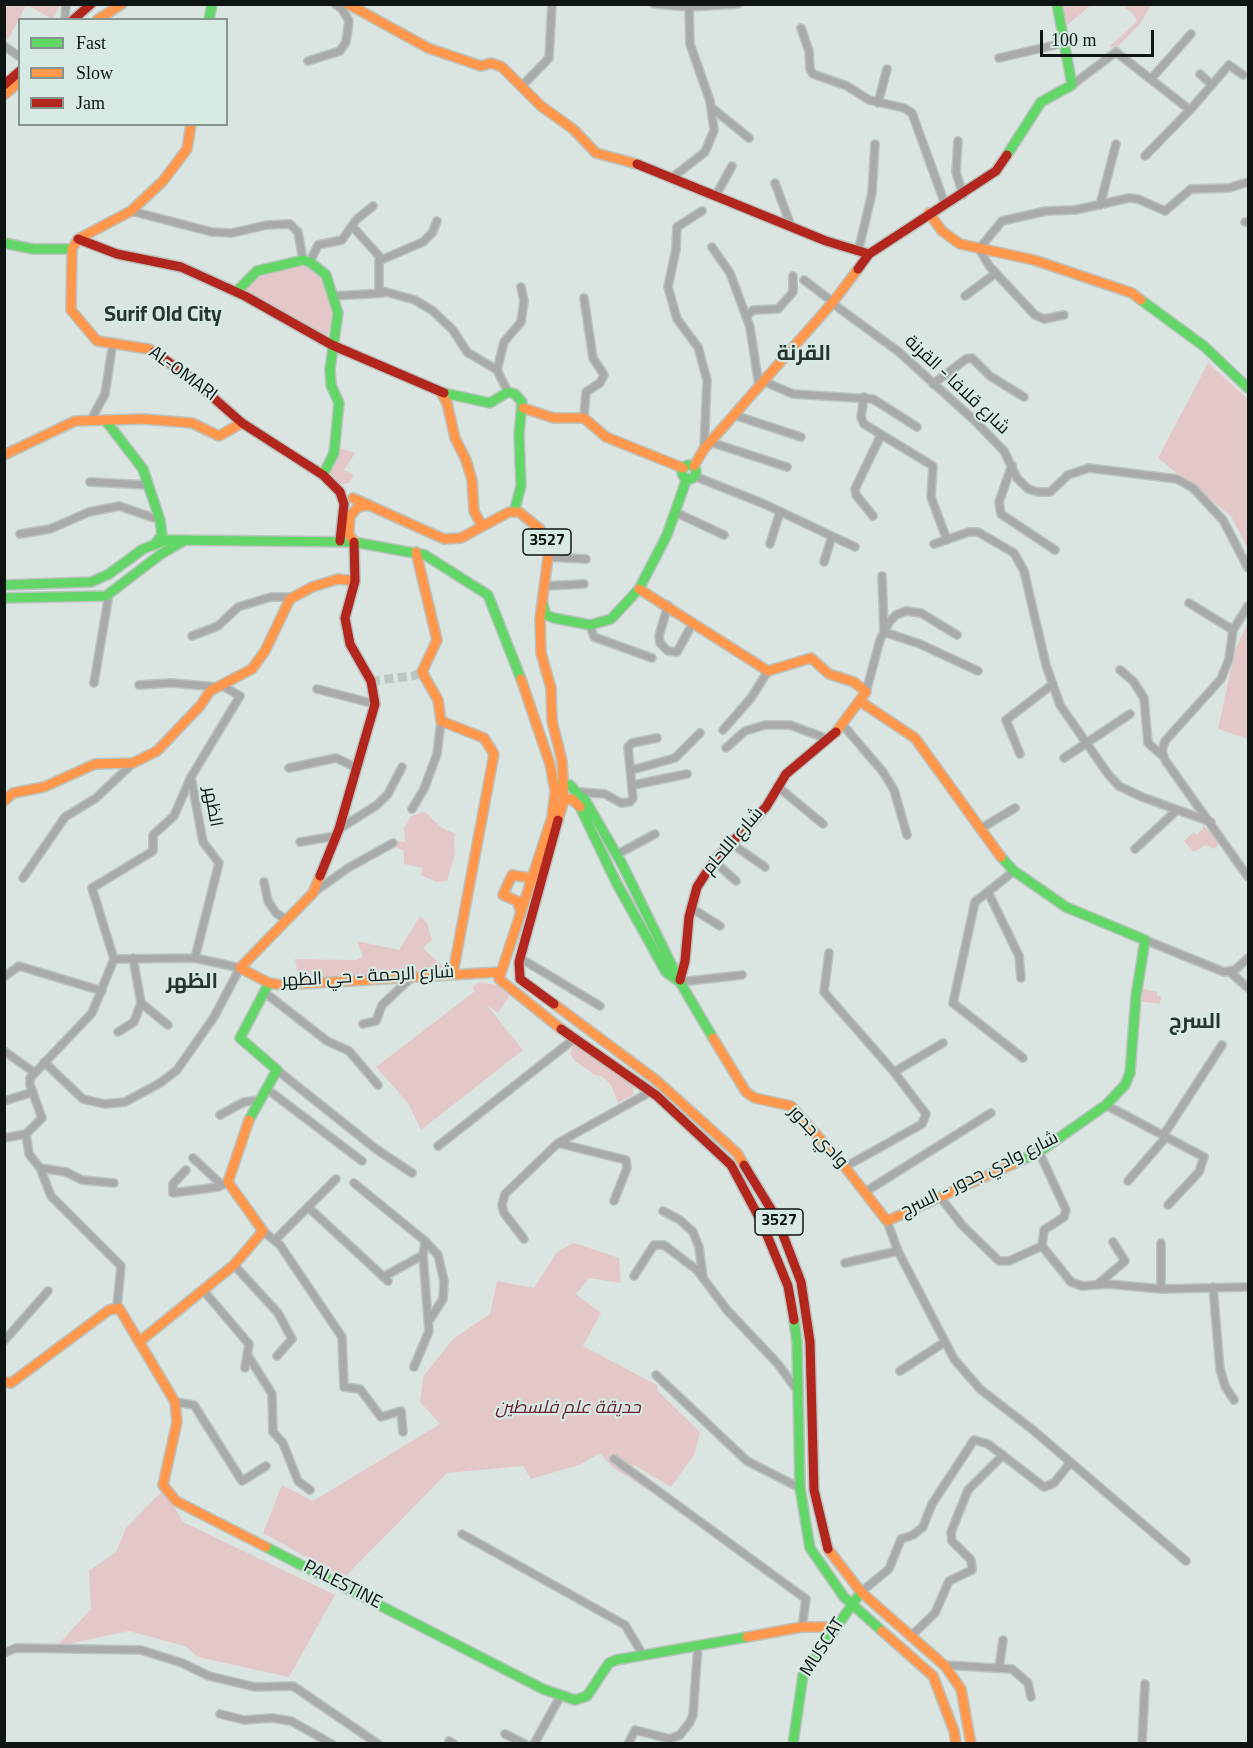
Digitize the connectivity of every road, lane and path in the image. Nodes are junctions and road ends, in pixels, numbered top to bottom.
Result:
1 (91, 4) edge
2 (122, 4) edge
3 (335, 4) edge
4 (348, 4) edge
5 (552, 4) edge
6 (654, 4) edge
7 (738, 4) edge
8 (1057, 4) edge
9 (689, 8) junction
10 (74, 18) edge
11 (100, 18) edge
12 (801, 28) dead end
13 (1191, 34) dead end
14 (1064, 43) junction
15 (4, 46) edge
16 (18, 56) edge
17 (999, 58) dead end
18 (308, 61) dead end
19 (887, 69) dead end
20 (18, 73) edge
21 (1200, 74) dead end
22 (1243, 75) dead end
23 (1151, 79) junction
24 (18, 83) edge
25 (4, 85) edge
26 (1072, 85) junction
27 (1212, 85) junction
28 (521, 87) junction
29 (4, 95) edge
30 (878, 103) junction
31 (712, 108) junction
32 (1190, 110) junction
33 (191, 126) edge
34 (749, 138) dead end
35 (958, 141) dead end
36 (875, 144) dead end
37 (1116, 144) dead end
38 (1145, 156) dead end
39 (732, 166) dead end
40 (673, 177) junction
41 (1248, 182) edge
42 (775, 183) dead end
43 (716, 195) junction
44 (963, 195) junction
45 (945, 204) junction
46 (1100, 205) junction
47 (373, 206) dead end
48 (131, 211) junction
49 (702, 211) dead end
50 (929, 213) junction
51 (437, 221) dead end
52 (352, 226) junction
53 (791, 226) junction
54 (78, 238) junction
55 (4, 243) edge
56 (712, 247) dead end
57 (72, 249) junction
58 (859, 249) junction
59 (979, 249) junction
60 (869, 254) junction
61 (381, 260) junction
62 (306, 261) junction
63 (996, 273) junction
64 (793, 276) dead end
65 (804, 279) dead end
66 (521, 287) dead end
67 (236, 292) junction
68 (383, 293) junction
69 (334, 296) junction
70 (965, 296) dead end
71 (584, 298) dead end
72 (833, 302) junction
73 (1064, 315) dead end
74 (746, 317) junction
75 (113, 342) junction
76 (332, 345) junction
77 (496, 370) junction
78 (761, 384) junction
79 (933, 384) junction
80 (1248, 387) edge
81 (441, 392) junction
82 (508, 392) junction
83 (864, 397) junction
84 (1023, 397) dead end
85 (523, 408) junction
86 (734, 415) junction
87 (584, 418) junction
88 (91, 420) junction
89 (106, 421) junction
90 (242, 423) junction
91 (917, 427) dead end
92 (881, 435) junction
93 (801, 437) dead end
94 (707, 445) junction
95 (4, 455) edge
96 (1012, 465) junction
97 (787, 467) dead end
98 (692, 473) junction
99 (322, 475) junction
100 (90, 482) dead end
101 (148, 485) junction
102 (345, 496) junction
103 (369, 505) junction
104 (513, 512) junction
105 (780, 512) junction
106 (676, 513) junction
107 (873, 516) dead end
108 (160, 520) junction
109 (482, 526) junction
110 (416, 528) junction
111 (20, 534) dead end
112 (724, 534) dead end
113 (832, 536) junction
114 (185, 540) junction
115 (947, 540) junction
116 (340, 541) junction
117 (354, 542) junction
118 (155, 544) junction
119 (770, 544) dead end
120 (934, 544) dead end
121 (855, 547) dead end
122 (1054, 550) dead end
123 (416, 552) junction
124 (548, 556) junction
125 (586, 559) dead end
126 (824, 562) dead end
127 (1248, 568) edge
128 (882, 576) dead end
129 (356, 581) junction
130 (584, 584) dead end
131 (4, 585) edge
132 (545, 586) junction
133 (639, 589) junction
134 (109, 594) junction
135 (293, 597) junction
136 (4, 598) edge
137 (543, 601) junction
138 (1189, 603) dead end
139 (668, 606) junction
140 (1248, 606) edge
141 (554, 618) junction
142 (693, 623) junction
143 (590, 625) junction
144 (540, 629) junction
145 (1233, 630) junction
146 (884, 632) junction
147 (957, 635) dead end
148 (192, 636) dead end
149 (652, 658) dead end
150 (1120, 670) dead end
151 (768, 671) junction
152 (978, 671) dead end
153 (94, 683) dead end
154 (1053, 684) junction
155 (139, 685) dead end
156 (220, 686) junction
157 (317, 689) dead end
158 (866, 692) junction
159 (861, 702) junction
160 (375, 704) junction
161 (1130, 714) dead end
162 (441, 721) junction
163 (843, 725) junction
164 (723, 730) dead end
165 (700, 734) dead end
166 (657, 738) dead end
167 (825, 738) junction
168 (1088, 743) junction
169 (726, 748) dead end
170 (546, 754) junction
171 (1020, 754) dead end
172 (1162, 756) junction
173 (561, 757) junction
174 (1064, 759) dead end
175 (133, 763) junction
176 (402, 767) dead end
177 (289, 768) dead end
178 (357, 768) junction
179 (632, 770) junction
180 (687, 774) dead end
181 (191, 777) junction
182 (565, 784) junction
183 (633, 785) junction
184 (777, 786) junction
185 (559, 792) junction
186 (581, 792) junction
187 (4, 801) edge
188 (582, 805) junction
189 (1015, 808) dead end
190 (412, 809) dead end
191 (1176, 811) junction
192 (1211, 822) junction
193 (823, 824) dead end
194 (980, 829) junction
195 (338, 832) junction
196 (655, 834) dead end
197 (907, 835) dead end
198 (300, 842) dead end
199 (393, 843) dead end
200 (731, 843) junction
201 (1135, 849) dead end
202 (616, 855) junction
203 (714, 861) junction
204 (765, 867) dead end
205 (1014, 872) junction
206 (1248, 877) edge
207 (23, 878) dead end
208 (531, 878) junction
209 (736, 881) dead end
210 (264, 882) dead end
211 (540, 891) junction
212 (988, 892) junction
213 (313, 893) junction
214 (691, 908) junction
215 (522, 914) junction
216 (287, 920) junction
217 (720, 926) dead end
218 (1144, 940) junction
219 (830, 953) dead end
220 (133, 958) junction
221 (195, 958) junction
222 (1248, 958) edge
223 (114, 959) junction
224 (519, 960) junction
225 (240, 968) junction
226 (500, 972) junction
227 (1230, 972) junction
228 (453, 973) junction
229 (742, 975) dead end
230 (4, 977) edge
231 (411, 978) junction
232 (1021, 978) dead end
233 (680, 982) junction
234 (267, 988) junction
235 (1248, 988) edge
236 (102, 991) junction
237 (141, 1003) junction
238 (600, 1006) dead end
239 (363, 1024) dead end
240 (168, 1025) dead end
241 (117, 1032) dead end
242 (574, 1039) junction
243 (943, 1043) dead end
244 (1222, 1045) dead end
245 (4, 1050) edge
246 (1023, 1058) dead end
247 (44, 1062) junction
248 (277, 1070) junction
249 (35, 1072) junction
250 (894, 1072) junction
251 (378, 1086) dead end
252 (267, 1089) junction
253 (33, 1092) junction
254 (650, 1092) junction
255 (260, 1100) junction
256 (4, 1101) edge
257 (1106, 1105) junction
258 (991, 1113) dead end
259 (220, 1115) dead end
260 (26, 1134) junction
261 (1165, 1137) junction
262 (4, 1138) edge
263 (558, 1143) junction
264 (438, 1146) dead end
265 (1039, 1152) junction
266 (193, 1158) dead end
267 (362, 1161) dead end
268 (845, 1167) junction
269 (40, 1168) junction
270 (186, 1170) dead end
271 (412, 1173) dead end
272 (336, 1179) dead end
273 (1128, 1181) dead end
274 (114, 1183) dead end
275 (225, 1183) junction
276 (354, 1183) dead end
277 (865, 1192) junction
278 (941, 1198) junction
279 (614, 1201) dead end
280 (1168, 1205) dead end
281 (308, 1207) junction
282 (663, 1211) dead end
283 (887, 1221) junction
284 (263, 1231) junction
285 (524, 1239) dead end
286 (275, 1240) junction
287 (425, 1241) junction
288 (1113, 1242) dead end
289 (1161, 1242) dead end
290 (1042, 1245) junction
291 (898, 1251) junction
292 (423, 1256) junction
293 (845, 1263) dead end
294 (234, 1265) junction
295 (634, 1276) dead end
296 (703, 1276) junction
297 (1097, 1285) junction
298 (1213, 1287) junction
299 (1248, 1287) edge
300 (1161, 1289) junction
301 (203, 1290) junction
302 (48, 1291) dead end
303 (117, 1307) junction
304 (429, 1322) junction
305 (4, 1341) edge
306 (139, 1342) junction
307 (945, 1342) junction
308 (247, 1354) junction
309 (277, 1356) dead end
310 (414, 1367) dead end
311 (245, 1368) dead end
312 (900, 1371) dead end
313 (656, 1375) dead end
314 (4, 1382) edge
315 (799, 1393) junction
316 (1234, 1400) dead end
317 (175, 1402) junction
318 (403, 1432) dead end
319 (1003, 1455) junction
320 (614, 1459) dead end
321 (1070, 1463) junction
322 (266, 1466) dead end
323 (800, 1488) junction
324 (310, 1490) dead end
325 (462, 1534) dead end
326 (1186, 1561) dead end
327 (861, 1592) junction
328 (852, 1605) junction
329 (802, 1627) junction
330 (835, 1627) junction
331 (910, 1637) junction
332 (1003, 1640) dead end
333 (698, 1645) junction
334 (4, 1653) edge
335 (644, 1655) junction
336 (944, 1665) junction
337 (999, 1668) junction
338 (1145, 1684) dead end
339 (561, 1695) junction
340 (1031, 1697) dead end
341 (220, 1714) dead end
342 (505, 1734) dead end
343 (332, 1743) edge
344 (378, 1743) edge
345 (525, 1743) edge
346 (534, 1743) edge
347 (628, 1743) edge
348 (793, 1743) edge
349 (956, 1743) edge
350 (970, 1743) edge
351 (1143, 1743) edge

1 - 10 main road
2 - 11 main road
3 - 18 street
4 - 28 main road
5 - 28 street
6 - 9 street
7 - 9 street
8 - 14 main road
9 - 31 street
12 - 30 street
13 - 23 street
14 - 17 street
14 - 26 main road
15 - 16 street
19 - 30 street
20 - 25 main road
21 - 27 street
22 - 27 street
23 - 26 street
23 - 32 street
24 - 29 main road
26 - 44 main road
27 - 32 street
28 - 40 main road
30 - 45 street
31 - 34 street
31 - 40 street
32 - 38 street
33 - 48 main road
35 - 44 street
36 - 58 street
37 - 46 street
39 - 43 street
40 - 43 main road
41 - 46 street
42 - 53 street
43 - 53 main road
44 - 45 main road
45 - 50 main road
46 - 59 street
47 - 52 street
48 - 54 main road
48 - 62 street
49 - 94 street
50 - 59 main road
50 - 60 main road
51 - 61 street
52 - 61 street
52 - 62 street
53 - 58 main road
54 - 57 main road, AL-OMARI
54 - 67 main road
55 - 57 main road
56 - 74 street
57 - 75 main road, AL-OMARI
58 - 60 main road
59 - 63 street
59 - 80 main road
60 - 72 main road
61 - 68 street
62 - 67 main road
62 - 69 main road
63 - 70 street
63 - 73 street
64 - 74 street
65 - 72 street, شارع قلافا - القرنة
66 - 77 street
67 - 76 main road
68 - 69 street
68 - 77 street
69 - 76 main road
71 - 87 street
72 - 78 main road
72 - 79 street, شارع قلافا - القرنة
74 - 78 street
75 - 88 street
75 - 90 main road, AL-OMARI
76 - 81 main road
76 - 99 main road
77 - 82 street
78 - 83 street
78 - 86 main road
79 - 84 street
79 - 96 street, شارع قلافا - القرنة
81 - 82 main road
81 - 109 main road
82 - 85 main road
83 - 91 street
83 - 92 street
85 - 87 main road
85 - 104 main road
86 - 93 street
86 - 94 main road
87 - 98 main road
88 - 89 main road
88 - 95 main road
89 - 90 main road
89 - 101 main road
90 - 99 main road, AL-OMARI
92 - 107 street
92 - 115 street
94 - 97 street
94 - 98 main road
96 - 122 street
96 - 127 street, شارع قلافا - القرنة
98 - 105 street
98 - 106 main road
99 - 102 main road, AL-OMARI
100 - 101 street
101 - 108 main road
102 - 103 main road, 3527
102 - 116 main road
103 - 110 main road, 3527
103 - 117 main road
104 - 109 main road, 3527
104 - 124 main road, 3527
105 - 113 street
105 - 119 street
106 - 112 street
106 - 133 main road
108 - 111 street
108 - 118 main road
109 - 110 main road, 3527
110 - 123 main road
113 - 121 street
113 - 126 street
114 - 116 main road
114 - 118 main road
114 - 134 main road
115 - 120 street
115 - 154 street
116 - 117 main road
117 - 123 main road
117 - 129 main road
118 - 131 main road
123 - 162 main road
123 - 170 main road
124 - 125 street
124 - 132 main road, 3527
128 - 146 street
129 - 135 main road
129 - 160 main road
130 - 132 street
132 - 137 main road, 3527
133 - 139 main road
133 - 143 main road
134 - 136 main road
134 - 153 street
135 - 148 street
135 - 156 main road
137 - 141 main road
137 - 144 main road, 3527
138 - 145 street
139 - 142 main road
139 - 142 street
140 - 145 street
141 - 143 main road
141 - 144 main road
142 - 151 main road
143 - 149 street
144 - 173 main road, 3527
145 - 172 street
146 - 147 street
146 - 152 street
146 - 158 street
150 - 172 street
151 - 158 main road
151 - 164 street
154 - 168 street
154 - 171 street
155 - 156 street
156 - 175 main road
156 - 181 street
157 - 160 street
158 - 159 main road, شارع اللحام
159 - 163 main road, شارع اللحام
159 - 194 main road
160 - 178 main road
161 - 168 street
162 - 190 street
162 - 228 main road
163 - 167 main road, شارع اللحام
163 - 197 street
165 - 179 street
166 - 179 street
167 - 169 street
167 - 184 main road, شارع اللحام
168 - 174 street
168 - 191 street
170 - 173 main road
170 - 185 main road
172 - 192 street
173 - 182 main road, 3527
173 - 186 main road, 3527
175 - 187 main road
175 - 207 street
176 - 195 street
177 - 178 street
178 - 195 main road
179 - 183 street
180 - 183 street
181 - 221 street, الظهر
181 - 223 street, الظهر
182 - 185 main road
182 - 188 main road
183 - 186 street
184 - 193 street
184 - 200 main road, شارع اللحام
185 - 188 main road
185 - 208 main road
185 - 211 main road
186 - 188 main road
188 - 202 main road
188 - 233 main road
189 - 194 street
191 - 192 street
191 - 201 street
192 - 206 street
194 - 205 main road
195 - 198 street
195 - 213 main road
196 - 202 street
199 - 213 street
200 - 203 main road, شارع اللحام
200 - 204 street
202 - 233 main road
203 - 209 street
203 - 214 main road, شارع اللحام
205 - 212 street
205 - 218 main road
208 - 211 main road
208 - 215 main road
208 - 215 main road
210 - 216 street
211 - 224 main road
212 - 232 street
212 - 246 street
213 - 216 main road
214 - 217 street
214 - 233 main road, شارع اللحام
215 - 226 main road
216 - 225 main road
218 - 227 street
218 - 257 main road, شارع وادي جدور - السرج
219 - 250 street
220 - 221 street
220 - 223 street
220 - 237 street
221 - 225 street
222 - 227 street
223 - 236 street
224 - 226 main road
224 - 238 street
224 - 327 main road, 3527
225 - 234 main road, شارع الرحمة - حي الظهر
225 - 247 street
226 - 228 main road, شارع الرحمة - حي الظهر
226 - 242 main road, 3527
227 - 235 street
228 - 231 main road, شارع الرحمة - حي الظهر
229 - 233 street
230 - 236 street
231 - 234 main road, شارع الرحمة - حي الظهر
231 - 239 street
233 - 268 main road, وادي جدور
234 - 248 main road
234 - 251 street
236 - 247 street
237 - 240 street
237 - 241 street
242 - 254 main road, 3527
242 - 264 street
243 - 250 street
244 - 261 street
245 - 249 street
247 - 249 street
248 - 252 main road
248 - 271 street
249 - 253 street
250 - 268 street
252 - 255 main road
252 - 267 street
253 - 256 street
253 - 260 street
254 - 263 street
254 - 315 main road, 3527
255 - 259 street
255 - 275 main road
257 - 261 street
257 - 265 main road, شارع وادي جدور - السرج
258 - 277 street
260 - 262 street
260 - 269 street
261 - 273 street
261 - 280 street
263 - 279 street
263 - 285 street
265 - 278 main road, شارع وادي جدور - السرج
265 - 290 street
266 - 275 street
268 - 277 main road, وادي جدور
269 - 274 street
269 - 303 street
270 - 275 street
272 - 281 street
275 - 284 main road
276 - 287 street
277 - 283 main road, وادي جدور
278 - 283 main road, شارع وادي جدور - السرج
278 - 290 street
281 - 286 street
281 - 292 street
282 - 296 street
283 - 291 street
284 - 286 street
284 - 294 main road
286 - 318 street
287 - 292 street
287 - 304 street
288 - 297 street
289 - 300 street
290 - 297 street
291 - 293 street
291 - 307 street
292 - 304 street
294 - 301 main road
294 - 309 street
295 - 296 street
296 - 315 street
297 - 300 street
298 - 299 street
298 - 300 street
298 - 316 street
301 - 306 main road
301 - 308 street
302 - 305 street
303 - 306 main road
303 - 314 main road
304 - 310 street
306 - 317 main road
307 - 312 street
307 - 321 street
308 - 311 street
308 - 324 street
313 - 323 street
315 - 323 main road
317 - 322 street
317 - 339 main road, PALESTINE
319 - 321 street
319 - 327 street
319 - 331 street
320 - 329 street
321 - 326 street
323 - 328 main road
325 - 335 street
327 - 328 main road, MUSCAT
327 - 331 main road, 3527
328 - 330 main road, MUSCAT
328 - 349 main road
329 - 330 main road, PALESTINE
329 - 333 main road, PALESTINE
330 - 348 main road, MUSCAT
331 - 336 main road, 3527
332 - 337 street
333 - 335 main road, PALESTINE
333 - 347 street
334 - 344 street
335 - 339 main road, PALESTINE
336 - 337 street
336 - 350 main road, 3527
337 - 340 street
338 - 351 street
339 - 346 street
341 - 343 street
342 - 345 street

